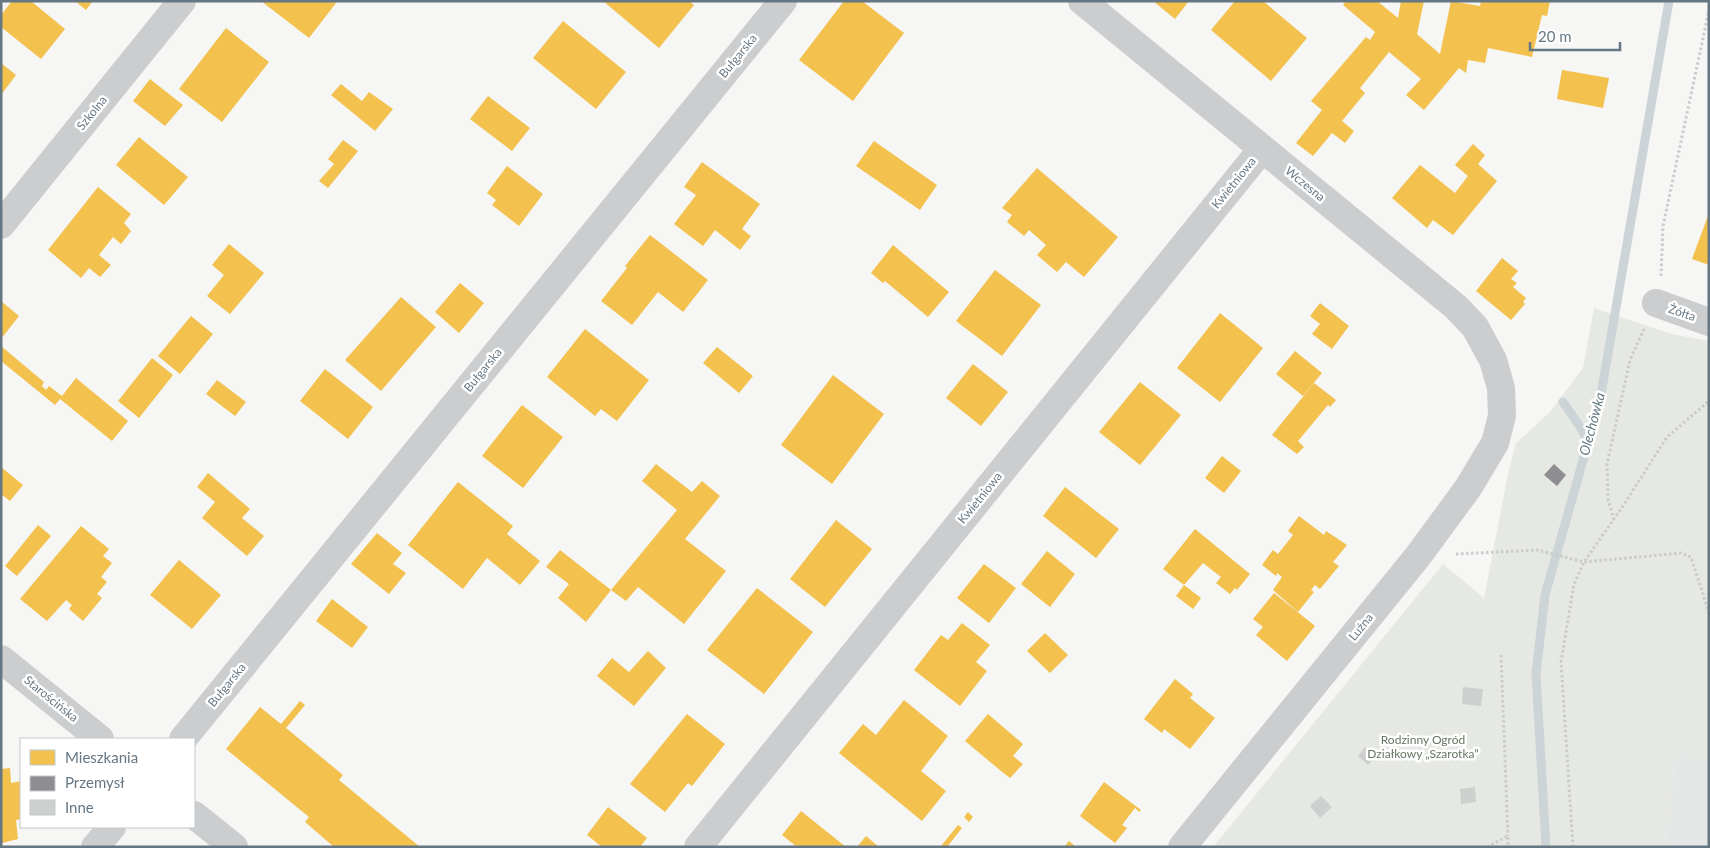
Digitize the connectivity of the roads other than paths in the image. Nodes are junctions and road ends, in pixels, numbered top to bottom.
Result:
1 (182, 1) edge
2 (783, 1) edge
3 (1082, 1) edge
4 (1262, 148) junction
5 (1, 225) edge
6 (1656, 304) road end
7 (1709, 322) edge
8 (1501, 388) joint
9 (1, 659) edge
10 (99, 738) edge
11 (184, 738) edge
12 (195, 815) edge
13 (111, 828) edge
14 (95, 847) edge
15 (234, 847) edge
16 (698, 847) edge
17 (1182, 847) edge

1 - 5 street, Szkolna
2 - 11 street, Bułgarska
3 - 4 street, Wczesna
4 - 8 street, Wczesna
4 - 16 street, Kwietniowa
6 - 7 street, Żółta
8 - 17 street, Luźna
9 - 10 street, Starościńska
12 - 15 street
13 - 14 street

